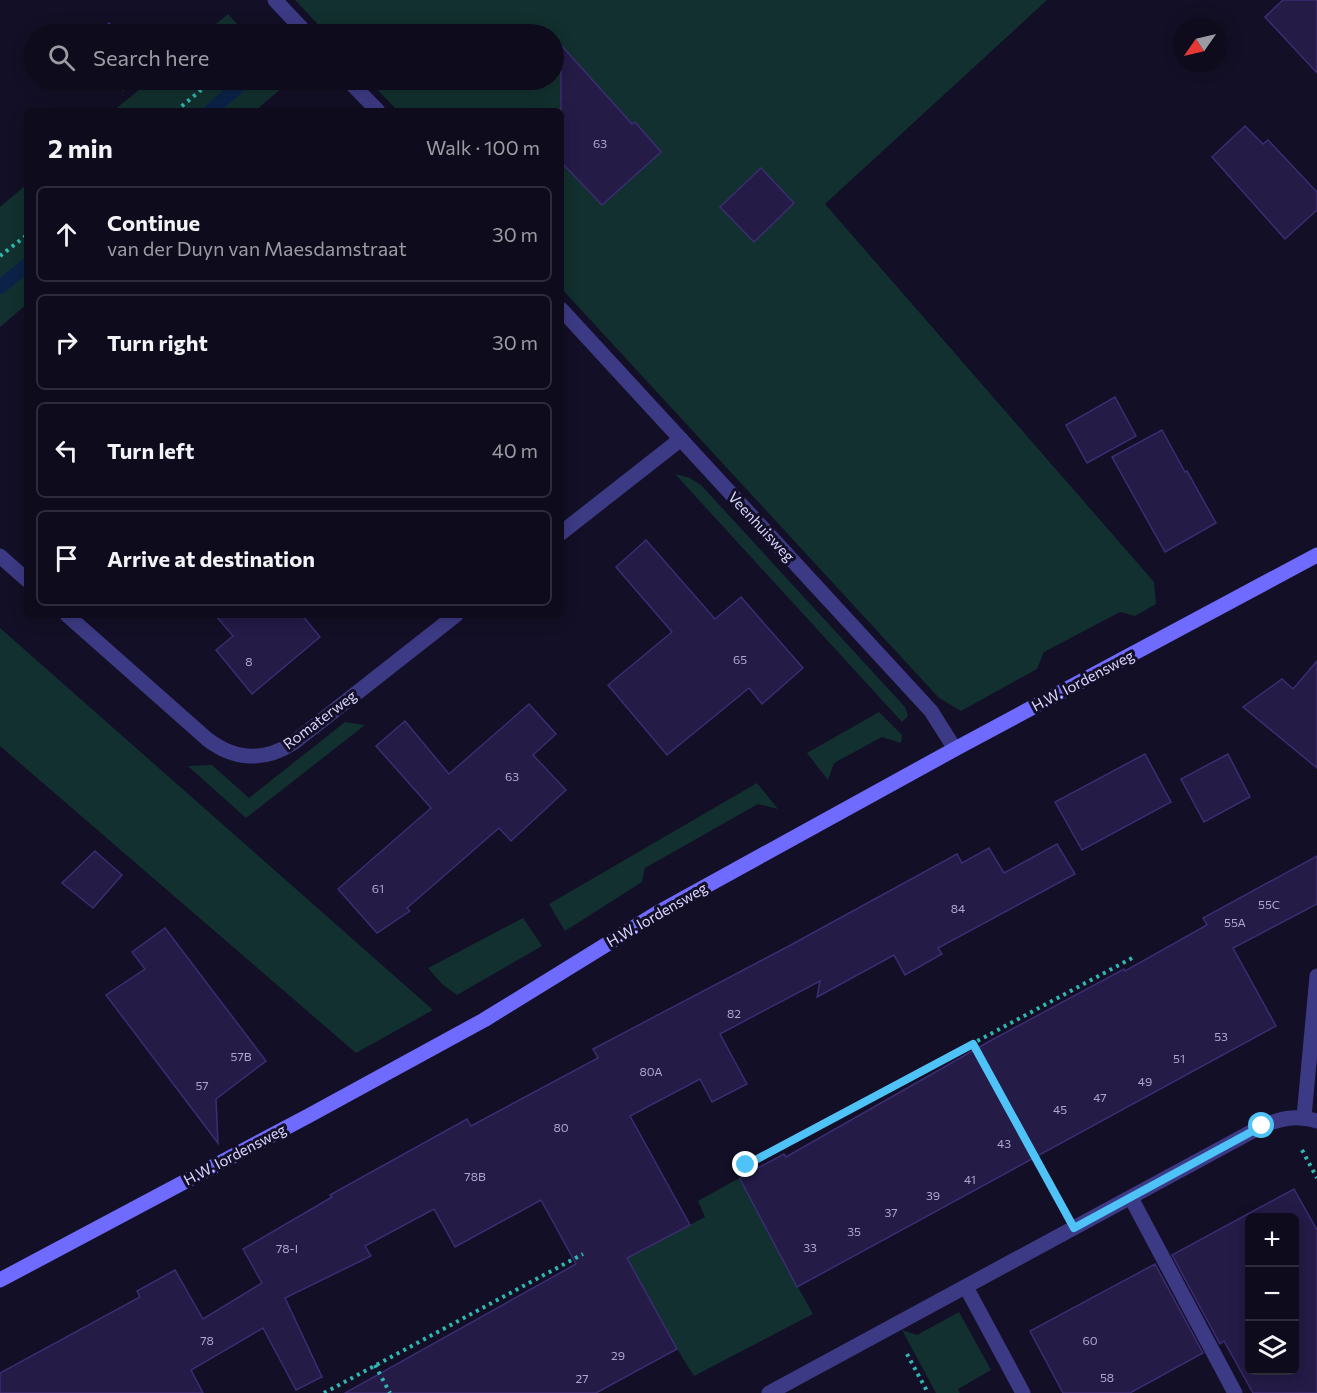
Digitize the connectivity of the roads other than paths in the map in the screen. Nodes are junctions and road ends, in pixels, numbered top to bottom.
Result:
1 (275, 0) edge
2 (298, 24) edge
3 (358, 90) edge
4 (375, 108) edge
5 (564, 312) edge
6 (681, 439) junction
7 (564, 531) edge
8 (1317, 555) edge
9 (0, 556) edge
10 (24, 577) edge
11 (70, 618) edge
12 (452, 618) edge
13 (955, 749) junction
14 (1317, 976) edge
15 (1310, 1119) edge
16 (1131, 1197) junction
17 (0, 1280) edge
18 (966, 1287) junction
19 (769, 1393) edge
20 (1023, 1393) edge
21 (1235, 1393) edge

1 - 2 street
3 - 4 street
5 - 6 street, Veenhuisweg
6 - 7 street
6 - 13 street, Veenhuisweg
8 - 13 main road, H.W. Iordensweg
9 - 10 street
11 - 12 street, Romaterweg
13 - 17 main road, H.W. Iordensweg
14 - 15 street
15 - 16 street
16 - 18 street
16 - 21 street
18 - 19 street
18 - 20 street

